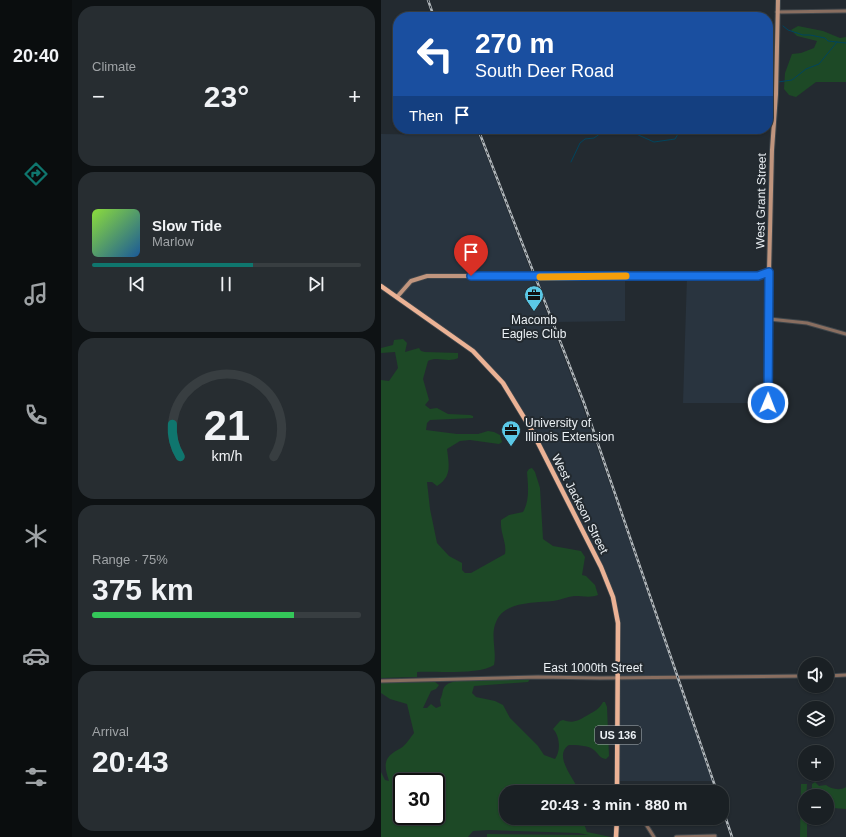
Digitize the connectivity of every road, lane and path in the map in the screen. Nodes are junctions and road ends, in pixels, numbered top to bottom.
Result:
1 (778, 0) edge
2 (846, 11) edge
3 (777, 12) junction
4 (773, 122) edge
5 (772, 134) edge
6 (769, 272) junction
7 (381, 286) edge
8 (397, 297) junction
9 (769, 319) junction
10 (846, 334) edge
11 (768, 403) dead end
12 (846, 675) edge
13 (798, 676) edge
14 (834, 676) edge
15 (618, 677) junction
16 (381, 681) edge
17 (617, 785) edge
18 (617, 825) edge
19 (646, 825) edge
20 (715, 836) dead end
21 (616, 837) edge
22 (654, 837) edge
23 (676, 837) edge

1 - 3 main road, West Grant Street
2 - 3 street
3 - 4 main road, West Grant Street
5 - 6 main road, West Grant Street
6 - 8 main road
6 - 9 street, West Grant Street
7 - 8 main road, West Jackson Street / US 136
8 - 15 main road, West Jackson Street / US 136
9 - 10 street
9 - 11 street, West Grant Street
12 - 14 street
13 - 15 street, East 1000th Street
15 - 16 street, East 1000th Street
15 - 17 main road, US 136
18 - 21 main road
19 - 22 street
20 - 23 street

